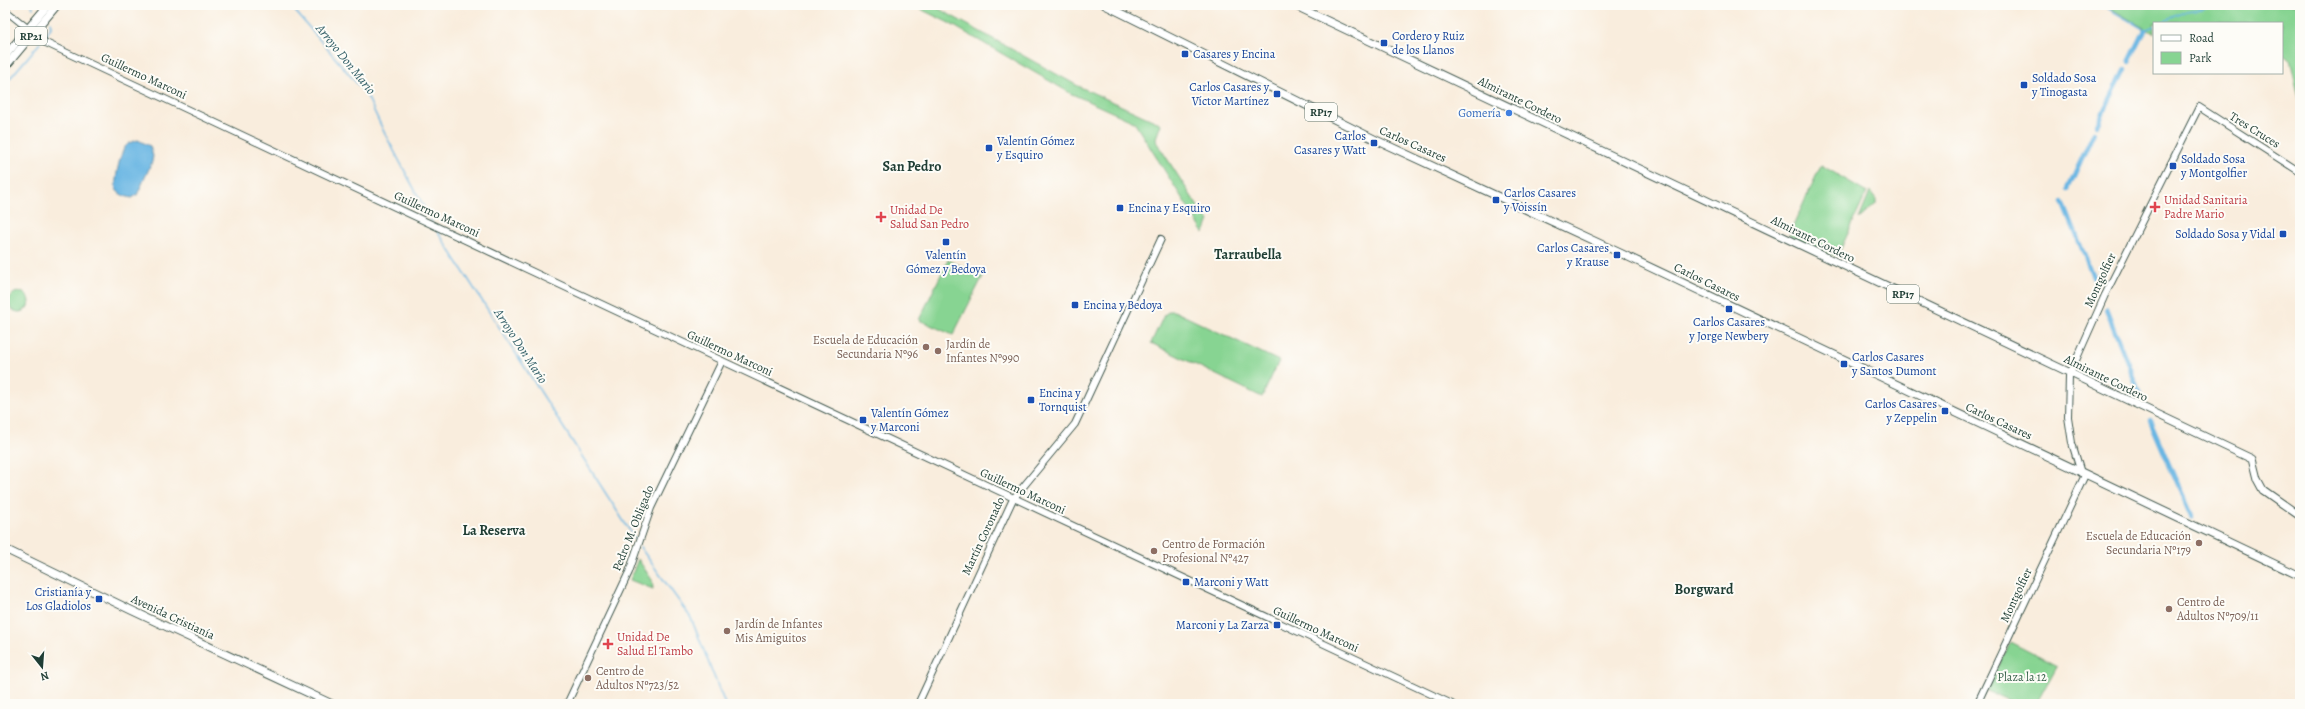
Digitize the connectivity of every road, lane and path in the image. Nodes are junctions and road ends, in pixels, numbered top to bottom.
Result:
1 (48, 5) edge
2 (58, 5) edge
3 (1105, 5) edge
4 (1294, 5) edge
5 (5, 10) edge
6 (31, 31) junction
7 (5, 56) edge
8 (5, 67) edge
9 (2199, 107) joint
10 (2300, 172) edge
11 (1161, 239) dead end
12 (722, 362) junction
13 (2070, 372) junction
14 (2083, 474) junction
15 (1013, 498) junction
16 (2300, 516) edge
17 (5, 549) edge
18 (2300, 576) edge
19 (332, 704) edge
20 (567, 704) edge
21 (918, 704) edge
22 (1452, 704) edge
23 (1977, 704) edge

1 - 6 main road, RP21
2 - 6 main road, RP21
3 - 14 main road, Carlos Casares / RP17
4 - 13 main road, Almirante Cordero / RP17
5 - 6 street, Guillermo Marconi
6 - 7 main road, RP21
6 - 8 main road, RP21
6 - 12 street, Guillermo Marconi
9 - 10 street, Tres Cruces
9 - 13 street, Montgolfier
11 - 15 street, Martín Coronado
12 - 15 street, Guillermo Marconi
12 - 20 street, Pedro M. Obligado
13 - 14 street, Montgolfier
13 - 16 main road, Almirante Cordero / RP17
14 - 18 main road, Carlos Casares / RP17
14 - 23 street, Montgolfier
15 - 21 street, Martín Coronado
15 - 22 street, Guillermo Marconi
17 - 19 main road, Avenida Cristianía

